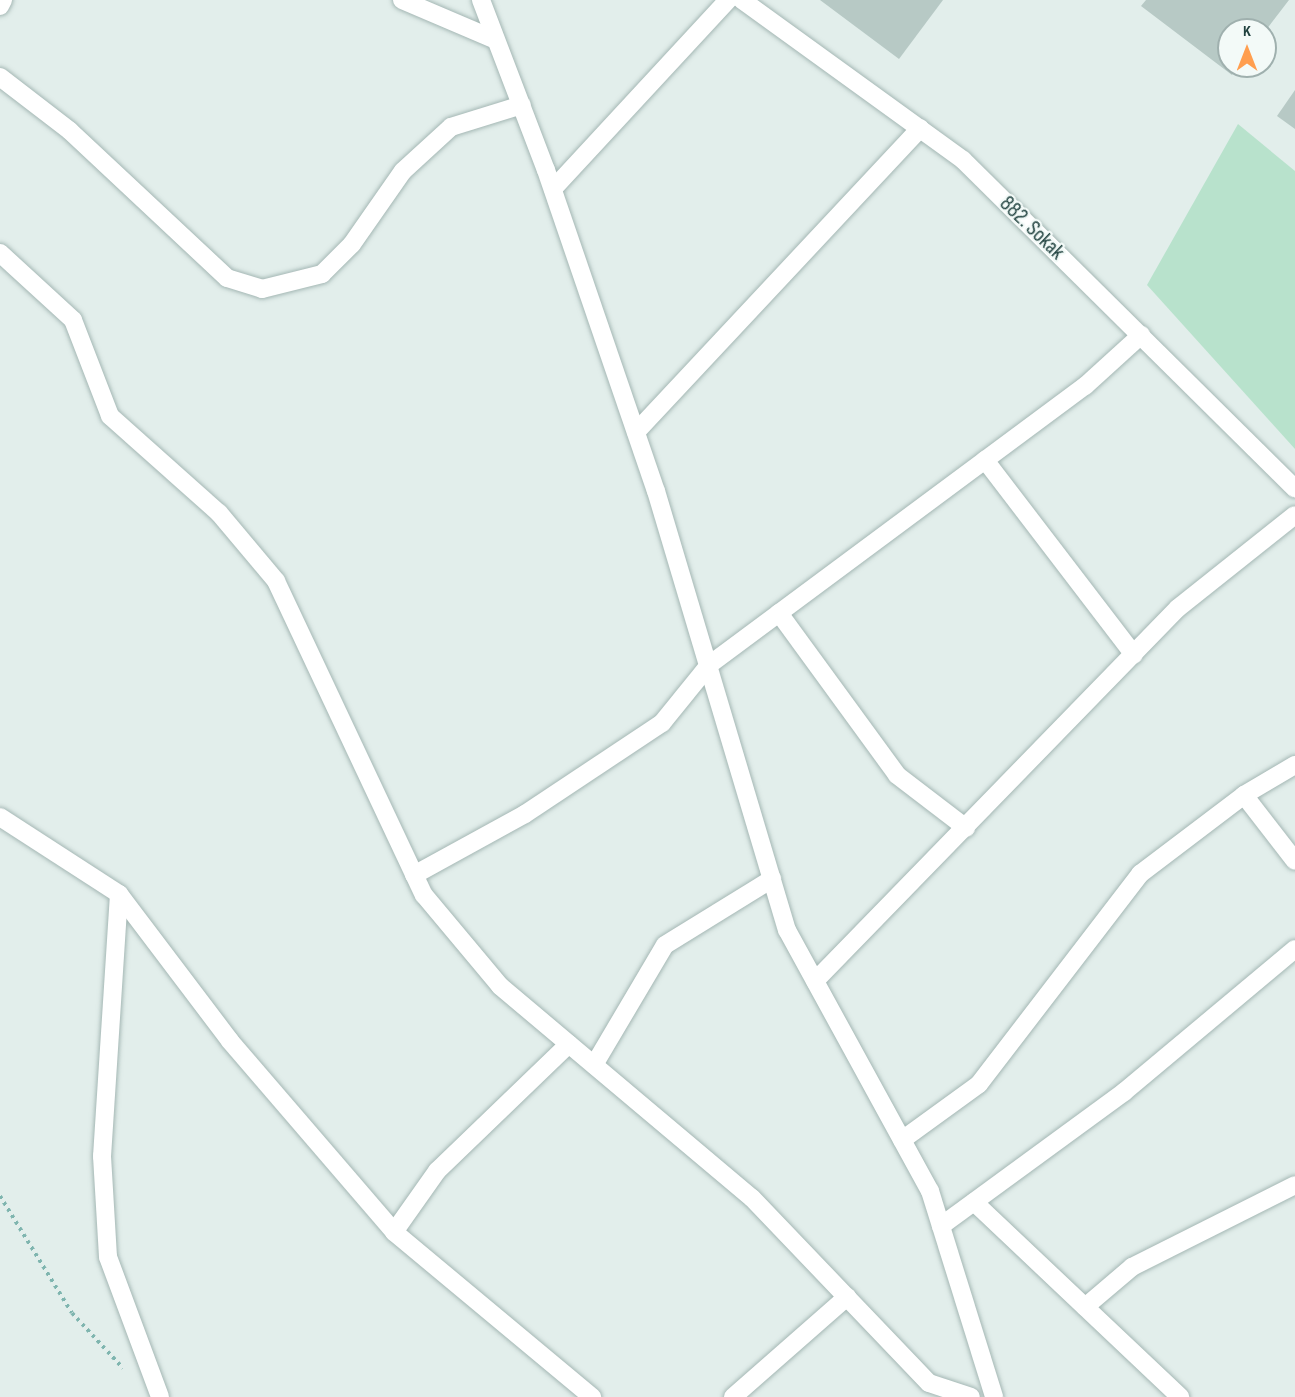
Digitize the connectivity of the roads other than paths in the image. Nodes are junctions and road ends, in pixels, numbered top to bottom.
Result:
1 (3, 0) edge
2 (402, 0) edge
3 (481, 0) edge
4 (728, 0) edge
5 (742, 0) edge
6 (0, 6) edge
7 (496, 40) junction
8 (0, 77) edge
9 (522, 105) junction
10 (920, 128) junction
11 (553, 189) junction
12 (0, 253) edge
13 (1141, 335) junction
14 (636, 432) junction
15 (985, 460) junction
16 (1295, 489) edge
17 (1295, 514) edge
18 (779, 613) junction
19 (1134, 655) junction
20 (709, 665) junction
21 (1295, 765) edge
22 (1244, 795) junction
23 (0, 818) edge
24 (966, 828) junction
25 (1295, 861) edge
26 (414, 875) junction
27 (772, 879) junction
28 (119, 894) junction
29 (1295, 949) edge
30 (815, 981) junction
31 (569, 1044) junction
32 (594, 1065) junction
33 (902, 1140) junction
34 (1295, 1185) edge
35 (974, 1202) junction
36 (941, 1226) junction
37 (394, 1232) junction
38 (846, 1297) junction
39 (1085, 1307) junction
40 (160, 1397) edge
41 (592, 1397) edge
42 (733, 1397) edge
43 (971, 1397) edge
44 (994, 1397) edge
45 (1180, 1397) edge

1 - 6 street
2 - 7 street
3 - 7 street
4 - 11 street
5 - 10 street, 882. Sokak
7 - 9 street
8 - 9 street
9 - 11 street
10 - 13 street, 882. Sokak
10 - 14 street
11 - 14 street
12 - 26 street
13 - 15 street
13 - 16 street, 882. Sokak
14 - 20 street
15 - 18 street
15 - 19 street
17 - 19 street
18 - 20 street
18 - 24 street
19 - 24 street
20 - 26 street
20 - 27 street
21 - 22 street
22 - 25 street
22 - 33 street
23 - 28 street
24 - 30 street
26 - 31 street
27 - 30 street
27 - 32 street
28 - 37 street
28 - 40 street
29 - 35 street
30 - 33 street
31 - 32 street
31 - 37 street
32 - 38 street
33 - 36 street
34 - 39 street
35 - 36 street
35 - 39 street
36 - 44 street
37 - 41 street
38 - 42 street
38 - 43 street
39 - 45 street

